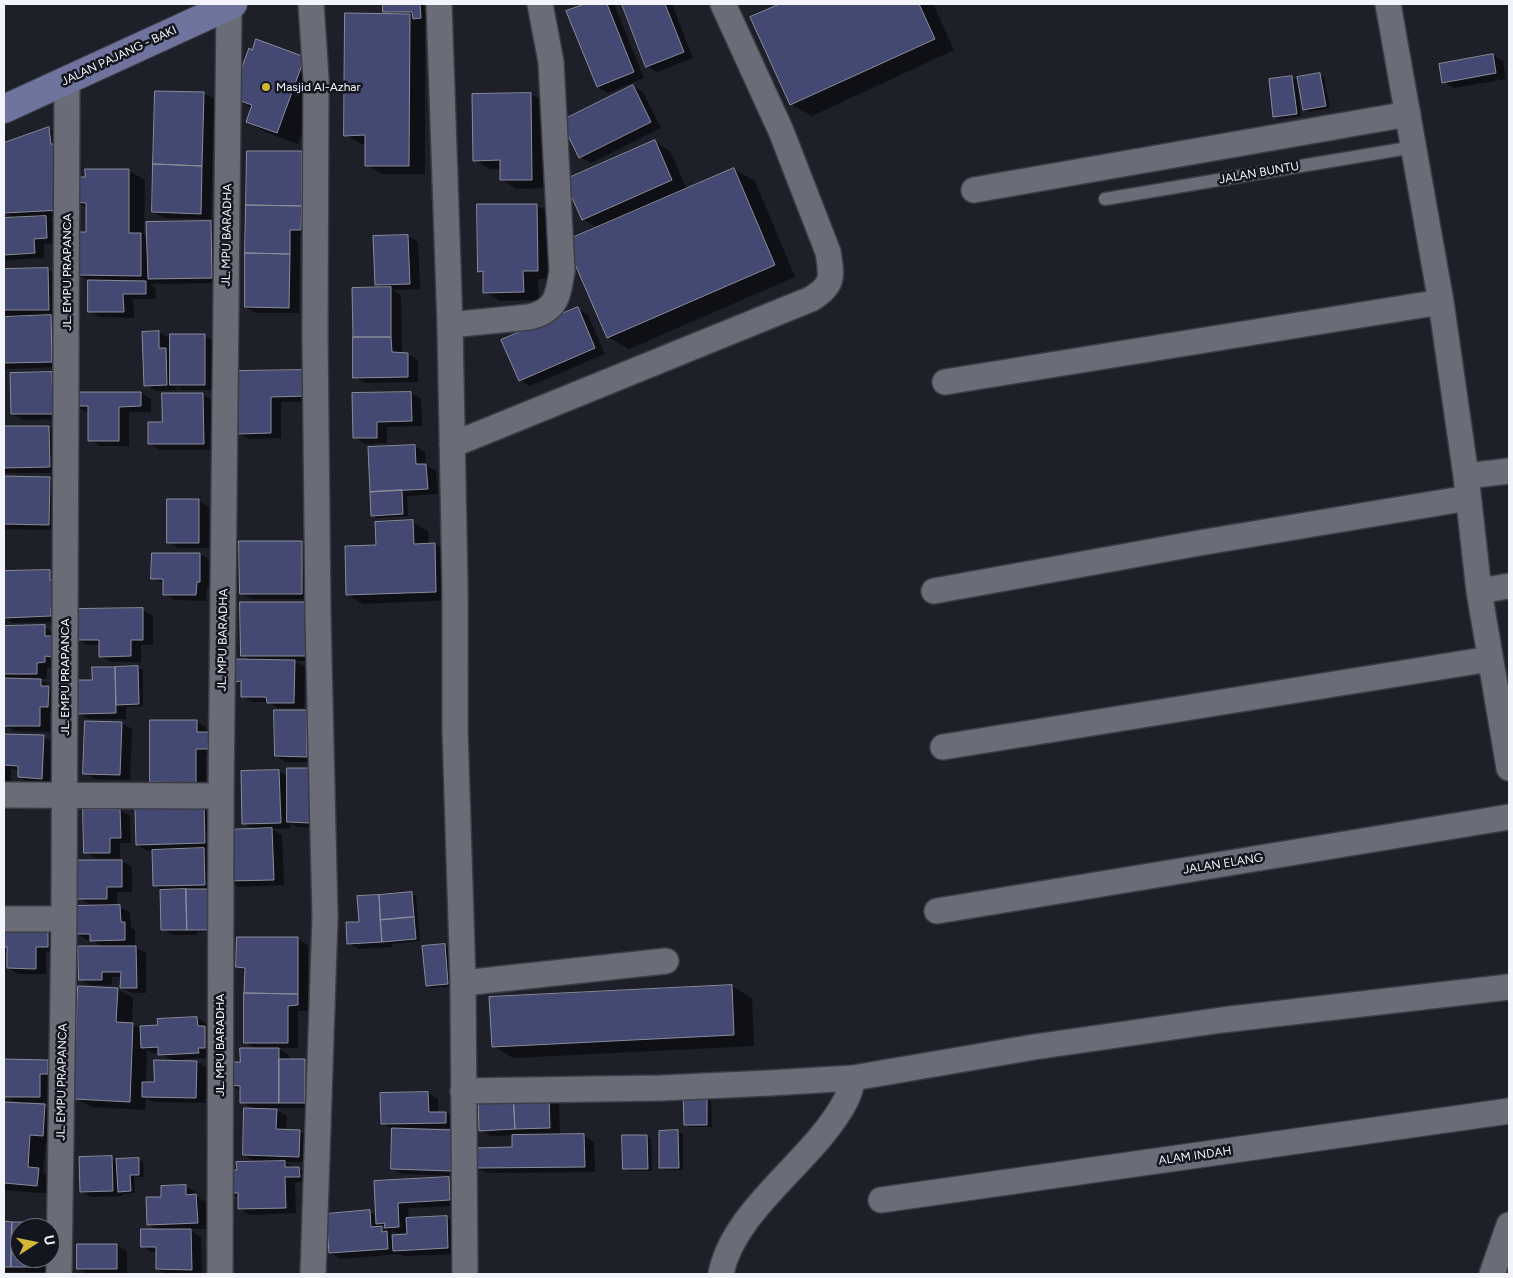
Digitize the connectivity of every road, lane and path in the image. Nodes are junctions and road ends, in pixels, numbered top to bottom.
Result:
1 (311, 4) edge
2 (439, 4) edge
3 (540, 4) edge
4 (723, 4) edge
5 (1388, 4) edge
6 (231, 5) edge
7 (67, 80) junction
8 (4, 109) edge
9 (1408, 114) junction
10 (1414, 147) junction
11 (974, 190) dead end
12 (1105, 199) dead end
13 (1441, 302) junction
14 (450, 325) junction
15 (945, 382) dead end
16 (452, 445) junction
17 (1509, 471) edge
18 (1467, 487) junction
19 (1509, 586) edge
20 (934, 591) dead end
21 (1479, 591) junction
22 (1490, 659) junction
23 (944, 747) dead end
24 (1509, 768) edge
25 (4, 795) edge
26 (64, 795) junction
27 (221, 796) junction
28 (1509, 818) edge
29 (937, 911) dead end
30 (64, 918) junction
31 (4, 919) edge
32 (666, 962) dead end
33 (463, 983) junction
34 (1509, 987) edge
35 (853, 1078) junction
36 (463, 1091) junction
37 (1509, 1111) edge
38 (881, 1200) dead end
39 (1509, 1225) edge
40 (59, 1274) edge
41 (220, 1274) edge
42 (313, 1274) edge
43 (464, 1274) edge
44 (722, 1274) edge
45 (1492, 1274) edge

1 - 42 street
2 - 14 street
3 - 14 street
4 - 16 street
5 - 9 street
6 - 7 main road, JALAN PAJANG - BAKI
6 - 27 street, JL. MPU BARADHA
7 - 8 main road, JALAN PAJANG - BAKI
7 - 26 street, JL. EMPU PRAPANCA
9 - 10 street
9 - 11 street
10 - 12 lane, JALAN BUNTU
10 - 13 street
13 - 15 street
13 - 18 street
14 - 16 street
16 - 33 street
17 - 18 street
18 - 20 street
18 - 21 street
19 - 21 street
21 - 22 street
22 - 23 street
22 - 24 street
25 - 26 street
26 - 27 street
26 - 30 street, JL. EMPU PRAPANCA
27 - 41 street, JL. MPU BARADHA
28 - 29 street, JALAN ELANG
30 - 31 street
30 - 40 street, JL. EMPU PRAPANCA
32 - 33 street
33 - 36 street
34 - 35 street
35 - 36 street
35 - 44 street
36 - 43 street
37 - 38 street, ALAM INDAH
39 - 45 street

